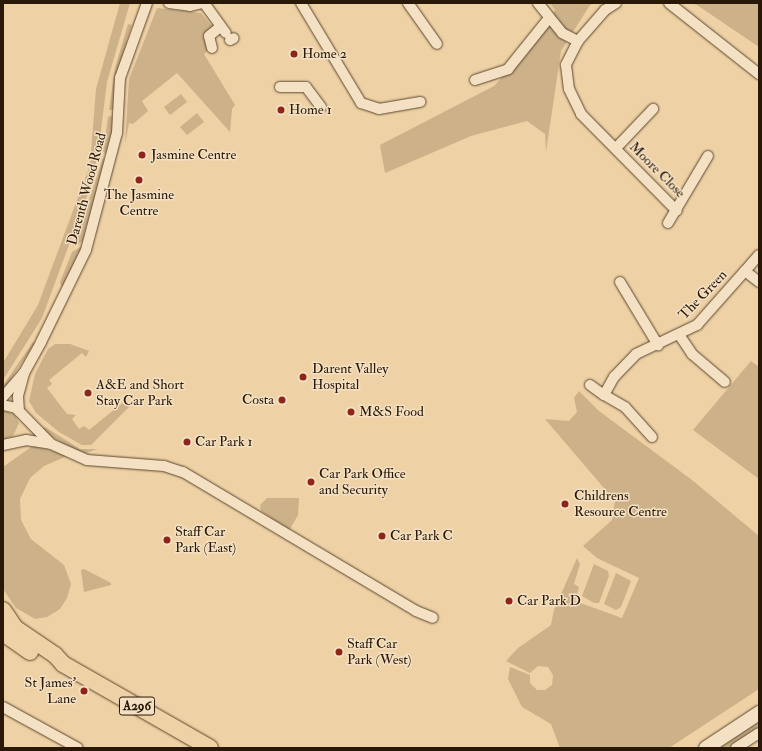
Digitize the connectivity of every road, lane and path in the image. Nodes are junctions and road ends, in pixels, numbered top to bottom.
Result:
1 (147, 3) edge
2 (169, 3) edge
3 (203, 3) edge
4 (301, 3) edge
5 (408, 3) edge
6 (538, 3) edge
7 (616, 3) edge
8 (669, 3) edge
9 (549, 18) junction
10 (578, 41) junction
11 (437, 44) dead end
12 (212, 48) dead end
13 (759, 74) edge
14 (475, 80) dead end
15 (280, 87) dead end
16 (420, 102) dead end
17 (322, 107) dead end
18 (653, 109) dead end
19 (616, 148) junction
20 (708, 156) dead end
21 (677, 211) junction
22 (668, 223) dead end
23 (759, 255) edge
24 (746, 271) junction
25 (620, 282) dead end
26 (759, 282) edge
27 (680, 336) junction
28 (658, 346) junction
29 (24, 373) junction
30 (725, 382) dead end
31 (590, 385) dead end
32 (604, 395) junction
33 (3, 397) edge
34 (3, 405) edge
35 (21, 414) junction
36 (652, 437) dead end
37 (11, 443) edge
38 (51, 444) junction
39 (3, 451) edge
40 (3, 610) edge
41 (433, 618) dead end
42 (3, 633) edge
43 (63, 664) junction
44 (3, 707) edge
45 (759, 714) edge
46 (759, 733) edge
47 (78, 748) edge
48 (210, 748) edge
49 (706, 748) edge
50 (736, 748) edge

1 - 29 street, Darenth Wood Road
2 - 3 street
3 - 12 street
4 - 16 street
5 - 11 street
6 - 9 street
7 - 10 street, Moore Close
8 - 13 street
9 - 10 street
9 - 14 street
10 - 19 street, Moore Close
15 - 17 street
18 - 19 street, Moore Close
19 - 21 street, Moore Close
20 - 21 street, Moore Close
21 - 22 street, Moore Close
23 - 24 street, The Green
24 - 26 street, The Green
24 - 27 street, The Green
25 - 28 street
27 - 28 street, The Green
27 - 30 street, The Green
28 - 32 street, The Green
29 - 33 street, Darenth Wood Road
29 - 35 street, Darenth Wood Road
31 - 32 street
32 - 36 street
34 - 35 street
35 - 37 street, Darenth Wood Road
35 - 38 street
37 - 38 street
37 - 39 street
38 - 41 street
40 - 43 main road, A296
42 - 43 main road, A296
43 - 48 main road, A296
44 - 47 street
45 - 49 street
46 - 50 street

